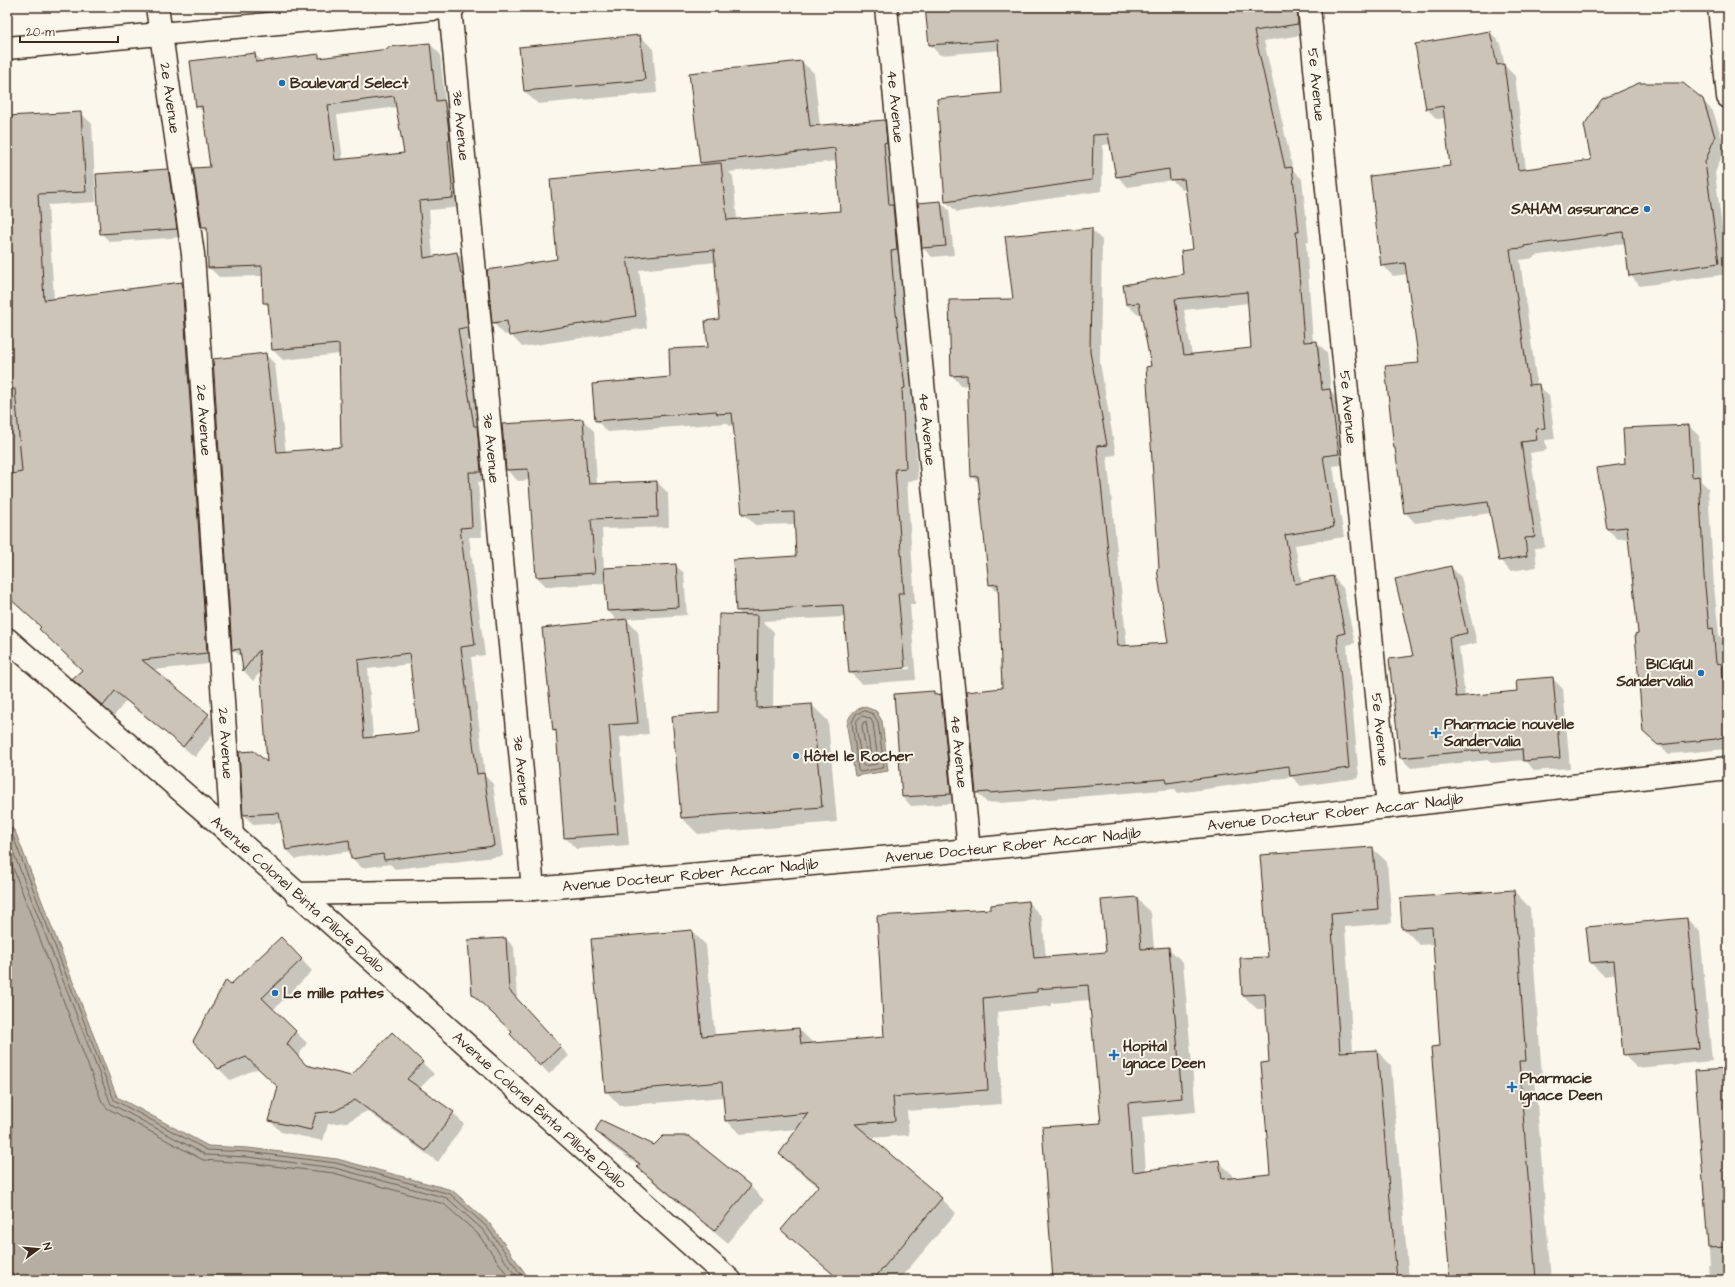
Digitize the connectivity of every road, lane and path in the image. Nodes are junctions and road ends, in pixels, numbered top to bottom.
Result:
1 (157, 7) edge
2 (450, 7) edge
3 (454, 7) edge
4 (886, 7) edge
5 (1309, 7) edge
6 (1719, 7) edge
7 (160, 34) junction
8 (7, 48) edge
9 (1728, 97) edge
10 (7, 638) edge
11 (1728, 768) edge
12 (1388, 807) junction
13 (232, 834) junction
14 (969, 850) junction
15 (532, 888) junction
16 (296, 894) junction
17 (730, 1280) edge

1 - 7 street, 2e Avenue
2 - 3 street
2 - 7 street
2 - 15 street, 3e Avenue
4 - 14 street, 4e Avenue
5 - 12 street, 5e Avenue
6 - 9 street
7 - 8 street
7 - 13 street, 2e Avenue
10 - 13 street, Avenue Colonel Binta Pillote Diallo
11 - 12 street, Avenue Docteur Rober Accar Nadjib
12 - 14 street, Avenue Docteur Rober Accar Nadjib
13 - 16 street, Avenue Colonel Binta Pillote Diallo
14 - 15 street, Avenue Docteur Rober Accar Nadjib
15 - 16 street, Avenue Docteur Rober Accar Nadjib
16 - 17 street, Avenue Colonel Binta Pillote Diallo

